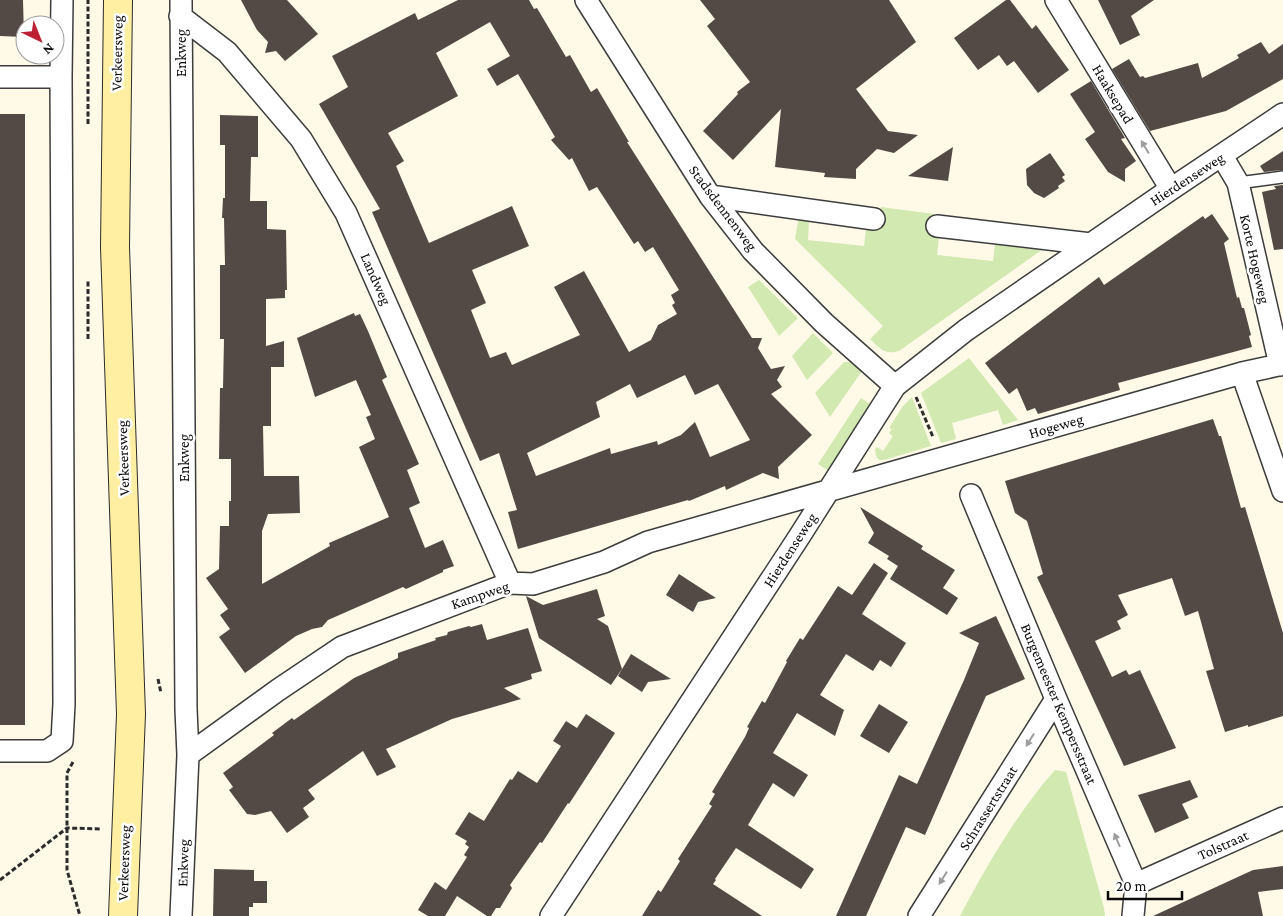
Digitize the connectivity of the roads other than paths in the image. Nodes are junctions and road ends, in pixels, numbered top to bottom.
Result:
1 (62, 0) edge
2 (118, 0) edge
3 (586, 0) edge
4 (1056, 0) edge
5 (180, 8) edge
6 (0, 77) edge
7 (61, 77) junction
8 (1283, 114) edge
9 (1222, 156) junction
10 (1283, 177) edge
11 (1238, 183) junction
12 (1171, 189) junction
13 (710, 196) junction
14 (874, 219) dead end
15 (937, 226) dead end
16 (1091, 244) junction
17 (1281, 364) edge
18 (1242, 374) junction
19 (901, 381) junction
20 (829, 490) junction
21 (1283, 491) edge
22 (971, 494) dead end
23 (510, 583) junction
24 (1056, 699) junction
25 (0, 751) edge
26 (188, 755) junction
27 (1283, 818) edge
28 (1136, 884) junction
29 (123, 916) edge
30 (181, 916) edge
31 (551, 916) edge
32 (919, 916) edge
33 (1133, 916) edge

1 - 7 street
2 - 29 main road, Verkeersweg
3 - 13 street, Stadsdennenweg
12 -> 4 street, Haaksepad
5 - 23 street, Landweg
5 - 26 street, Enkweg
6 - 7 street
7 - 25 street
8 - 9 street, Hierdenseweg
9 - 11 street, Korte Hogeweg
9 - 12 street, Hierdenseweg
10 - 11 lane
11 - 17 street, Korte Hogeweg
12 - 16 street, Hierdenseweg
13 - 14 street
13 - 19 street, Stadsdennenweg
15 - 16 street
16 - 19 street, Hierdenseweg
17 - 18 street, Hogeweg
18 - 20 street, Hogeweg
18 - 21 street
19 - 20 street, Hierdenseweg
20 - 23 street, Kampweg
20 - 31 street, Hierdenseweg
22 - 24 street, Burgemeester Kempersstraat
23 - 26 street, Kampweg
28 -> 24 street, Burgemeester Kempersstraat
24 -> 32 street, Schrassertstraat
26 - 30 street, Enkweg
27 - 28 street, Tolstraat
28 - 33 street, Burgemeester Kempersstraat

